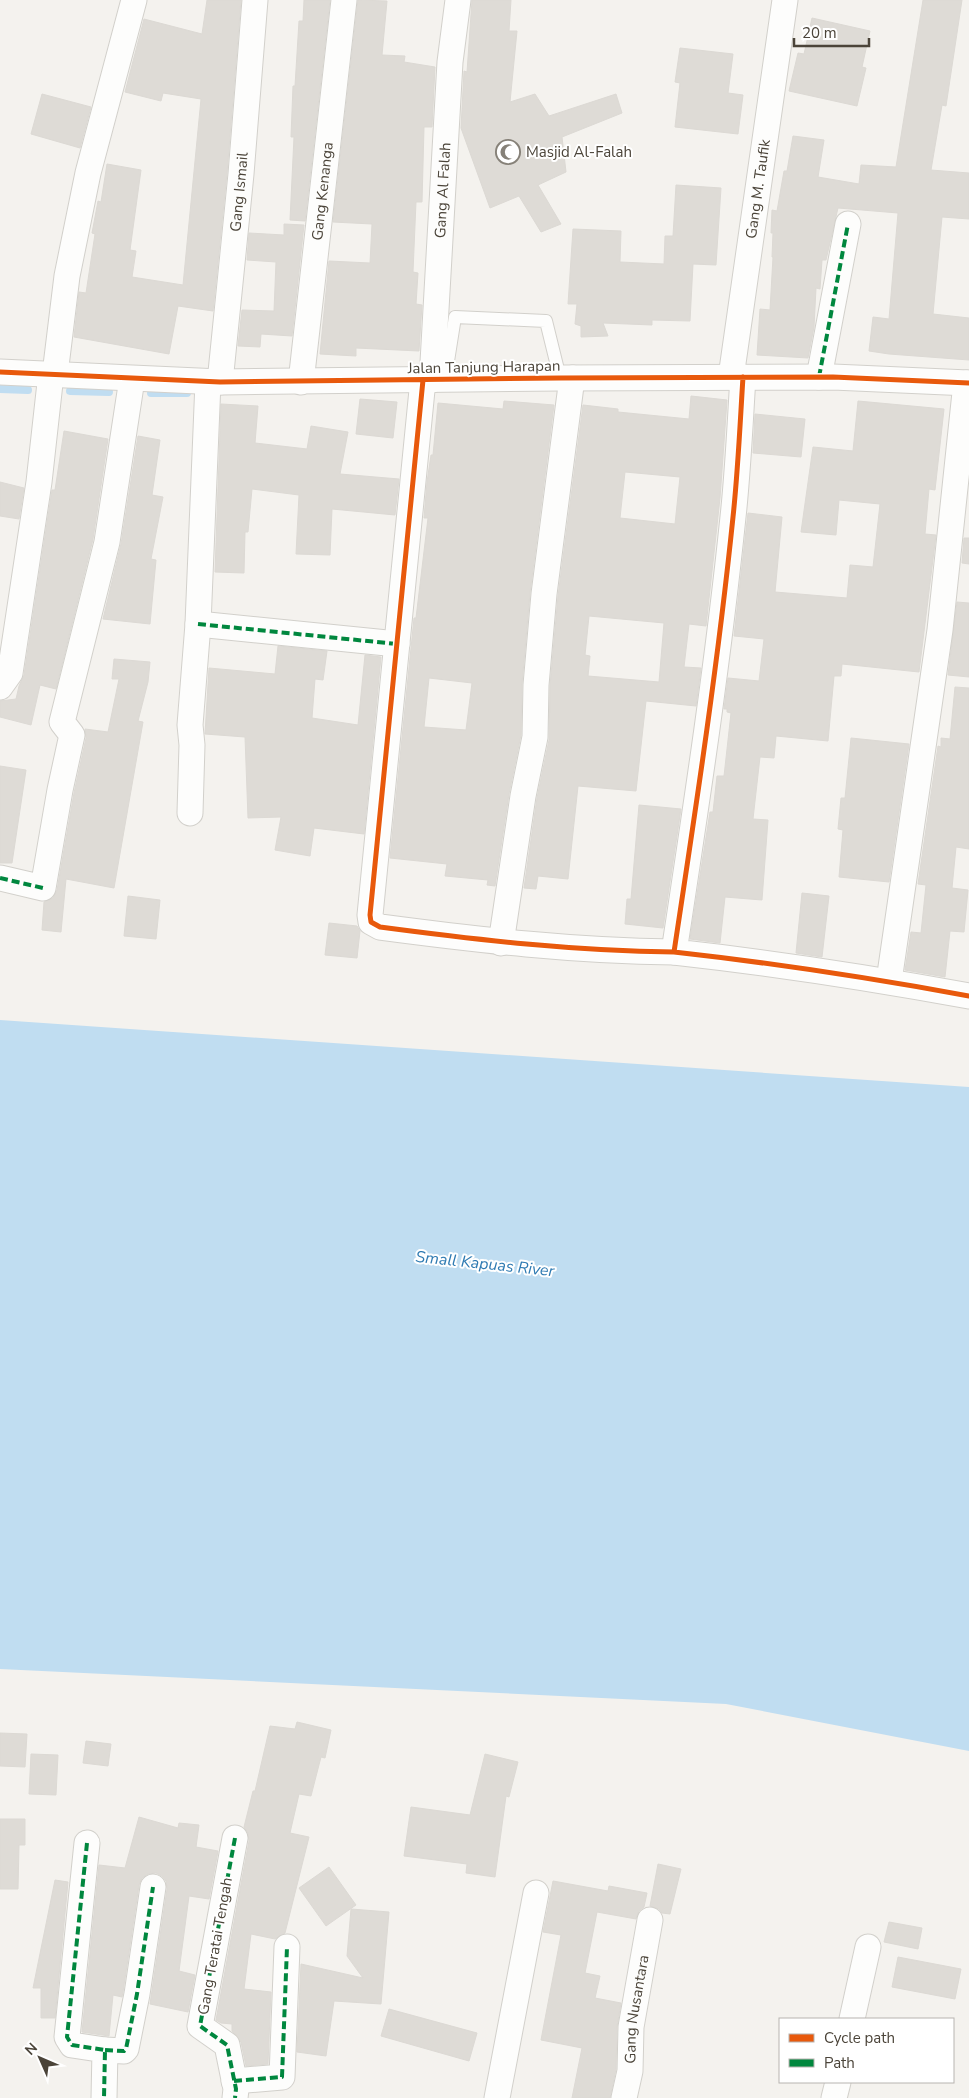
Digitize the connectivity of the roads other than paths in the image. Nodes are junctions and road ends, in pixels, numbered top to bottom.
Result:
1 (134, 0) edge
2 (255, 0) edge
3 (344, 0) edge
4 (458, 0) edge
5 (785, 0) edge
6 (848, 224) dead end
7 (0, 372) edge
8 (53, 374) junction
9 (737, 377) junction
10 (819, 377) junction
11 (566, 378) junction
12 (132, 379) junction
13 (434, 380) junction
14 (214, 382) junction
15 (301, 382) junction
16 (968, 383) edge
17 (198, 624) junction
18 (397, 644) junction
19 (0, 687) edge
20 (190, 813) dead end
21 (0, 878) edge
22 (501, 943) junction
23 (674, 952) junction
24 (888, 981) junction
25 (969, 996) edge
26 (235, 1838) dead end
27 (87, 1843) dead end
28 (153, 1886) dead end
29 (536, 1893) dead end
30 (650, 1920) dead end
31 (287, 1947) dead end
32 (868, 1948) dead end
33 (852, 2018) edge
34 (105, 2050) junction
35 (838, 2083) edge
36 (235, 2090) edge
37 (104, 2098) edge
38 (497, 2098) edge
39 (624, 2098) edge
40 (834, 2098) edge

1 - 8 street
2 - 14 street, Gang Ismail
3 - 15 street, Gang Kenanga
4 - 13 street, Gang Al Falah
5 - 9 street, Gang M. Taufik
6 - 10 street
7 - 8 street, Jalan Tanjung Harapan
8 - 12 street, Jalan Tanjung Harapan
8 - 19 street
9 - 10 street, Jalan Tanjung Harapan
9 - 11 street, Jalan Tanjung Harapan
9 - 23 street, Gang M. Taufik
10 - 16 street, Jalan Tanjung Harapan
11 - 13 street, Jalan Tanjung Harapan
11 - 13 lane
11 - 22 street
12 - 14 street, Jalan Tanjung Harapan
12 - 21 street
13 - 15 street, Jalan Tanjung Harapan
13 - 18 street, Gang Al Falah
14 - 15 street, Jalan Tanjung Harapan
14 - 17 street, Gang Ismail
16 - 24 street
17 - 18 street
17 - 20 street, Gang Ismail
18 - 22 street, Gang Al Falah
22 - 23 street
23 - 24 street
24 - 25 street
26 - 36 street, Gang Teratai Tengah
27 - 34 street
28 - 34 street
29 - 38 street
30 - 39 street, Gang Nusantara
31 - 36 street
32 - 33 street
34 - 37 street
35 - 40 street

